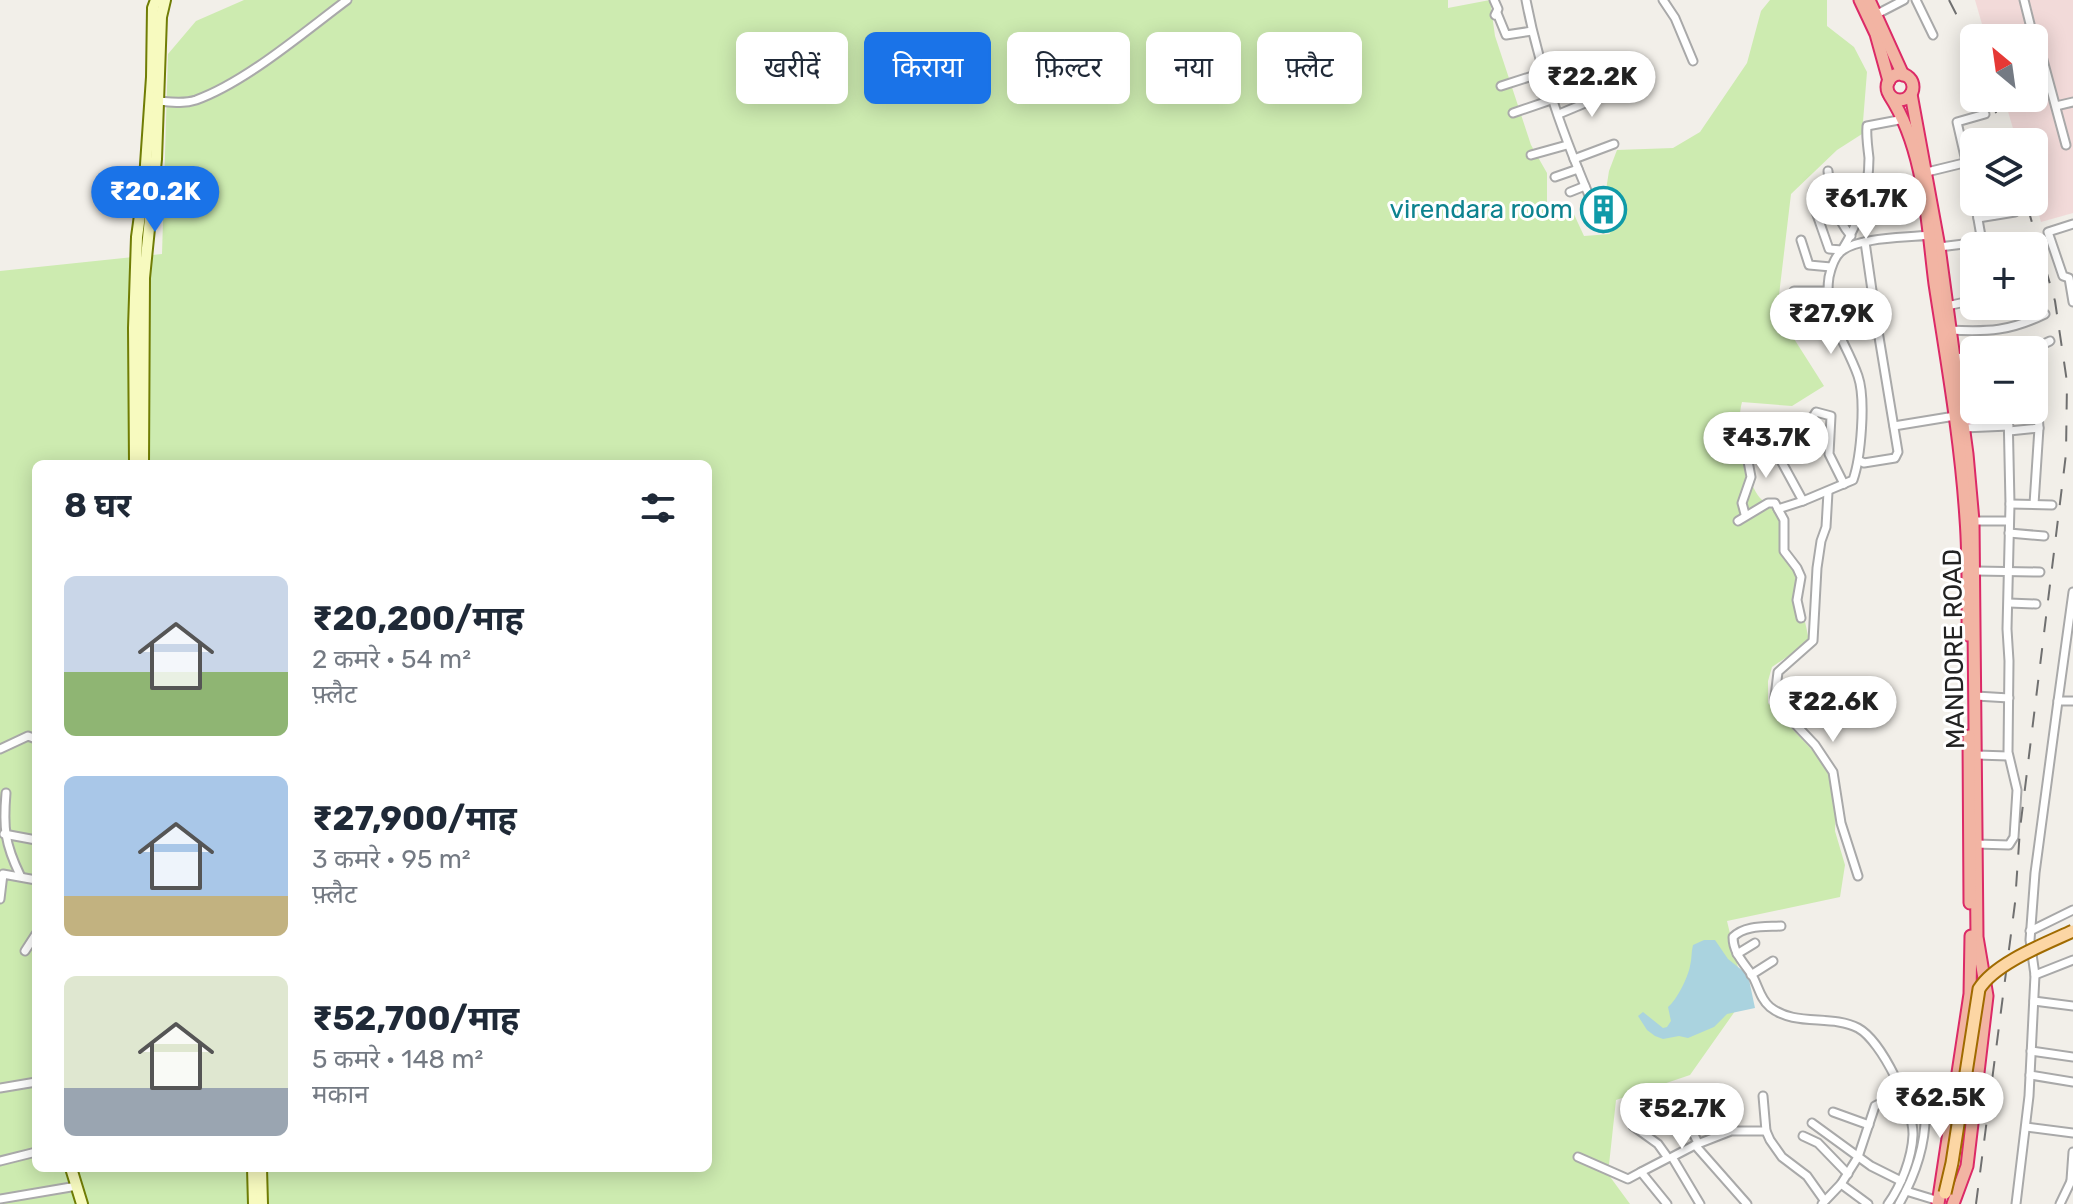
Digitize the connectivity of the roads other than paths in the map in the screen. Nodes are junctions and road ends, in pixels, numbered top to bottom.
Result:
1 (156, 0) edge
2 (165, 0) edge
3 (347, 0) edge
4 (1494, 0) edge
5 (1526, 0) edge
6 (1663, 0) edge
7 (1860, 0) edge
8 (1869, 0) edge
9 (1904, 0) edge
10 (1916, 0) edge
11 (2024, 0) edge
12 (1877, 14) junction
13 (2030, 24) edge
14 (1532, 31) junction
15 (1933, 35) dead end
16 (1575, 58) dead end
17 (1693, 61) dead end
18 (1545, 72) junction
19 (1903, 75) junction
20 (2048, 78) edge
21 (1889, 81) junction
22 (1501, 86) dead end
23 (1614, 91) dead end
24 (1911, 94) junction
25 (1890, 96) junction
26 (1554, 99) junction
27 (159, 101) junction
28 (2073, 102) edge
29 (2056, 106) junction
30 (1513, 113) dead end
31 (1559, 114) junction
32 (1985, 114) dead end
33 (1904, 119) junction
34 (1960, 128) edge
35 (1614, 144) dead end
36 (1567, 145) junction
37 (2066, 145) dead end
38 (1531, 155) dead end
39 (1574, 159) junction
40 (1960, 164) edge
41 (1578, 169) junction
42 (1828, 171) dead end
43 (1927, 172) junction
44 (1555, 177) dead end
45 (1585, 186) junction
46 (1813, 191) dead end
47 (1570, 192) dead end
48 (1989, 216) edge
49 (1978, 218) joint
50 (2073, 224) edge
51 (1603, 228) dead end
52 (1980, 232) edge
53 (1929, 235) junction
54 (1851, 236) junction
55 (1801, 240) dead end
56 (1865, 242) junction
57 (1960, 245) edge
58 (1939, 247) junction
59 (1842, 250) junction
60 (1831, 267) junction
61 (2071, 276) edge
62 (1794, 291) dead end
63 (1827, 291) junction
64 (2073, 302) edge
65 (1960, 303) edge
66 (1947, 306) junction
67 (1831, 316) junction
68 (2032, 320) edge
69 (1804, 325) dead end
70 (1877, 325) junction
71 (1949, 330) junction
72 (1837, 332) junction
73 (1960, 357) edge
74 (1954, 358) junction
75 (1958, 415) junction
76 (1785, 421) dead end
77 (1761, 424) dead end
78 (2009, 424) edge
79 (2039, 424) edge
80 (1894, 426) junction
81 (1963, 428) junction
82 (2009, 428) junction
83 (2039, 428) junction
84 (1747, 456) dead end
85 (135, 460) edge
86 (143, 460) edge
87 (1860, 461) junction
88 (1844, 484) junction
89 (1828, 492) junction
90 (1803, 501) junction
91 (2010, 504) junction
92 (2034, 504) junction
93 (2052, 505) dead end
94 (1778, 509) junction
95 (1745, 514) junction
96 (1738, 521) dead end
97 (1973, 521) junction
98 (2009, 521) junction
99 (2009, 533) junction
100 (2044, 536) dead end
101 (2009, 570) junction
102 (1976, 571) junction
103 (2040, 572) dead end
104 (2073, 592) edge
105 (2009, 603) junction
106 (2036, 604) dead end
107 (1801, 618) dead end
108 (2071, 628) edge
109 (1976, 696) junction
110 (2009, 698) junction
111 (2058, 701) junction
112 (2073, 701) edge
113 (32, 738) edge
114 (0, 749) edge
115 (1977, 755) junction
116 (2008, 756) junction
117 (6, 793) dead end
118 (4, 834) junction
119 (32, 839) edge
120 (1976, 844) junction
121 (1, 874) edge
122 (20, 875) junction
123 (1858, 876) dead end
124 (32, 879) edge
125 (0, 899) edge
126 (2073, 910) edge
127 (1781, 926) dead end
128 (2030, 931) junction
129 (2073, 931) edge
130 (2073, 938) edge
131 (32, 940) edge
132 (1755, 943) dead end
133 (25, 951) dead end
134 (1737, 954) junction
135 (2073, 960) edge
136 (1773, 961) dead end
137 (1751, 975) junction
138 (2035, 975) junction
139 (2034, 1001) junction
140 (2073, 1006) edge
141 (2031, 1051) junction
142 (2073, 1057) edge
143 (2030, 1075) junction
144 (2073, 1082) edge
145 (32, 1083) edge
146 (0, 1088) edge
147 (1901, 1093) junction
148 (1763, 1096) dead end
149 (1925, 1107) junction
150 (1954, 1107) junction
151 (1681, 1108) dead end
152 (1908, 1111) junction
153 (1833, 1112) dead end
154 (1812, 1123) dead end
155 (1869, 1125) junction
156 (1633, 1126) dead end
157 (2026, 1127) junction
158 (1766, 1131) junction
159 (2073, 1133) edge
160 (1803, 1136) dead end
161 (1696, 1144) junction
162 (2073, 1152) edge
163 (32, 1153) edge
164 (1578, 1157) dead end
165 (1858, 1157) junction
166 (1670, 1158) junction
167 (0, 1161) edge
168 (72, 1172) edge
169 (253, 1172) edge
170 (261, 1172) edge
171 (1641, 1172) junction
172 (1848, 1174) junction
173 (2072, 1178) edge
174 (1901, 1181) junction
175 (1841, 1184) junction
176 (77, 1186) junction
177 (1906, 1191) junction
178 (0, 1199) edge
179 (1945, 1199) edge
180 (1823, 1202) edge
181 (82, 1204) edge
182 (254, 1204) edge
183 (262, 1204) edge
184 (1667, 1204) edge
185 (1700, 1204) edge
186 (1747, 1204) edge
187 (1868, 1204) edge
188 (1888, 1204) edge
189 (1899, 1204) edge
190 (2016, 1204) edge
191 (2060, 1204) edge

1 - 85 main road
2 - 27 main road
3 - 27 street
4 - 14 street
5 - 14 street
6 - 17 street
7 - 21 highway
8 - 12 highway
9 - 12 street
10 - 15 street
11 - 13 street
12 - 19 highway
14 - 18 street
16 - 18 street
18 - 22 street
18 - 26 street
19 - 21 highway
19 - 24 highway
20 - 29 street
21 - 25 highway
23 - 31 street
24 - 25 highway
24 - 43 highway, MANDORE ROAD
25 - 33 highway, MANDORE ROAD
26 - 30 street
26 - 31 street
27 - 86 main road
28 - 29 street
29 - 37 street
31 - 36 street
32 - 34 street
33 - 53 highway, MANDORE ROAD
33 - 54 street
35 - 39 street
36 - 38 street
36 - 39 street
39 - 41 street
40 - 43 street
41 - 44 street
41 - 45 street
42 - 54 street
43 - 58 highway, MANDORE ROAD
45 - 47 street
45 - 51 street
46 - 59 street
48 - 49 street
49 - 52 street
50 - 61 street
53 - 56 street
53 - 75 highway, MANDORE ROAD
54 - 59 street
55 - 60 street
56 - 59 street
56 - 70 street
57 - 58 street
58 - 66 highway, MANDORE ROAD
59 - 60 street
60 - 63 street
61 - 64 street
62 - 63 street
63 - 67 street
65 - 66 street
66 - 71 highway, MANDORE ROAD
67 - 69 street
67 - 72 street
68 - 71 street
70 - 72 street
70 - 80 street
71 - 74 highway, MANDORE ROAD
72 - 87 street
73 - 74 street
74 - 75 highway, MANDORE ROAD
75 - 80 street
75 - 81 highway, MANDORE ROAD
75 - 150 highway, MANDORE ROAD
76 - 88 street
77 - 90 street
78 - 82 street
79 - 83 street
80 - 87 street
81 - 82 street
81 - 97 highway, MANDORE ROAD
82 - 83 street
82 - 91 street
83 - 92 street
84 - 95 street
87 - 88 street
88 - 89 street
89 - 90 street
89 - 123 street
90 - 94 street
91 - 92 street
91 - 98 street
92 - 93 street
94 - 95 street
94 - 107 street
95 - 96 street
97 - 98 street
97 - 102 highway, MANDORE ROAD
98 - 99 street
99 - 100 street
99 - 101 street
101 - 102 street
101 - 103 street
101 - 105 street
102 - 109 highway, MANDORE ROAD
104 - 108 street
105 - 106 street
105 - 110 street
108 - 111 street
109 - 110 street
109 - 115 highway, MANDORE ROAD
110 - 116 street
111 - 112 street
111 - 128 street
113 - 114 street
115 - 116 street
115 - 120 highway, MANDORE ROAD
116 - 120 street
117 - 118 street
118 - 119 street
118 - 122 street
120 - 179 highway, MANDORE ROAD
121 - 122 street
121 - 125 street
122 - 124 street
126 - 128 street
127 - 134 street
128 - 138 street
129 - 179 main road, bridge
130 - 179 main road
131 - 133 street
132 - 134 street
134 - 137 street
135 - 138 street
136 - 137 street
137 - 147 street
138 - 139 street
139 - 140 street
139 - 141 street
141 - 142 street
141 - 143 street
143 - 144 street
143 - 157 street
145 - 146 street
147 - 152 street
147 - 155 street
148 - 158 street
149 - 150 street
149 - 152 street
149 - 177 street
150 - 179 highway, MANDORE ROAD
151 - 161 street
152 - 174 street
153 - 155 street
154 - 165 street
155 - 165 street
156 - 166 street
157 - 159 street
157 - 190 street
158 - 161 street
158 - 180 street
160 - 172 street
161 - 166 street
161 - 186 street
162 - 173 street
163 - 167 street
164 - 171 street
165 - 172 street
165 - 174 street
166 - 171 street
166 - 185 street
168 - 176 main road
169 - 182 main road
170 - 183 main road
171 - 184 street
172 - 175 street
173 - 191 street
174 - 188 street
175 - 180 street
175 - 187 street
176 - 178 street
176 - 181 main road
177 - 179 street
177 - 189 street

